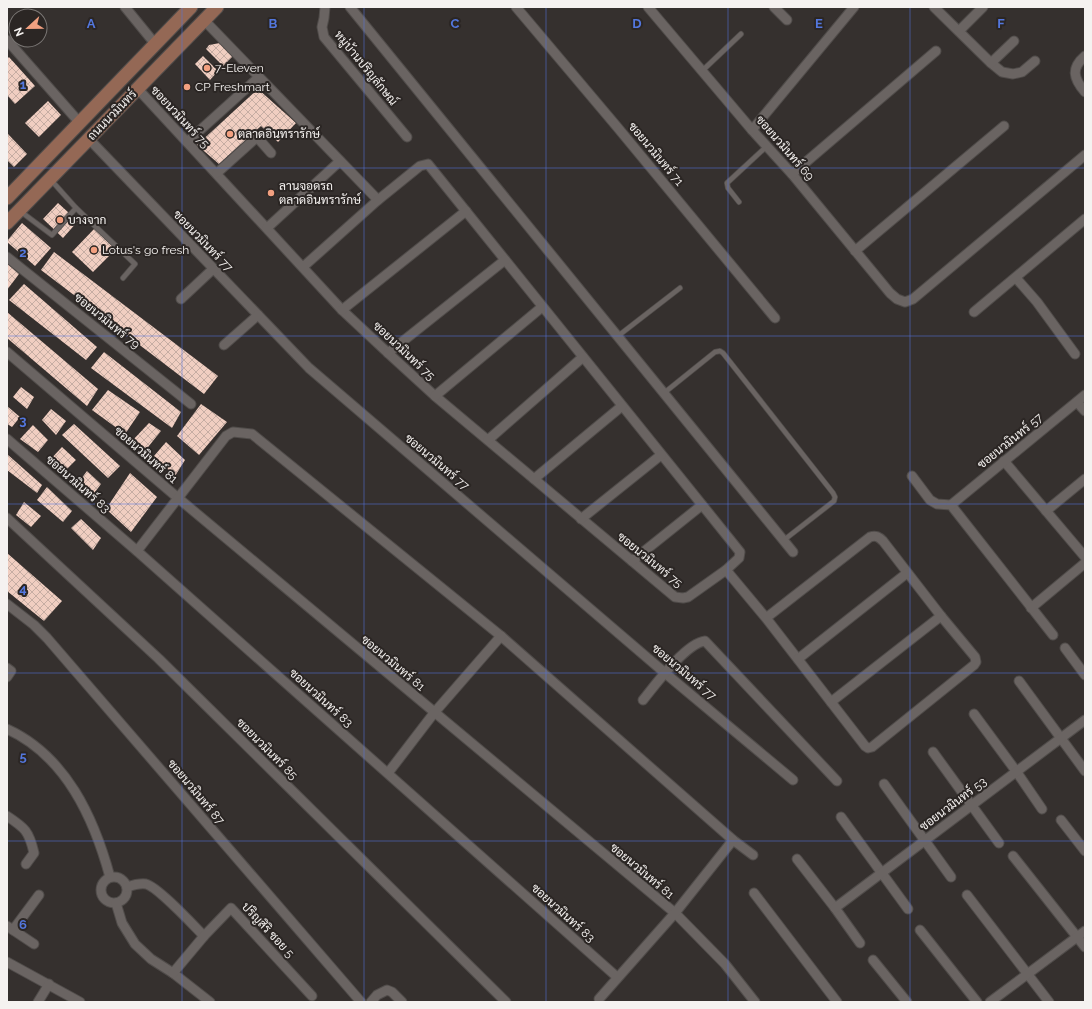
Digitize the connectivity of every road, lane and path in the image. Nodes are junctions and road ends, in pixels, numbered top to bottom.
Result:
1 (125, 7) edge
2 (216, 7) edge
3 (325, 7) edge
4 (350, 7) edge
5 (516, 7) edge
6 (648, 7) edge
7 (774, 7) edge
8 (854, 7) edge
9 (934, 7) edge
10 (983, 7) edge
11 (190, 8) edge
12 (204, 20) junction
13 (787, 20) dead end
14 (959, 31) junction
15 (741, 34) dead end
16 (7, 40) edge
17 (1014, 41) dead end
18 (156, 45) junction
19 (936, 51) dead end
20 (1085, 56) edge
21 (1035, 61) dead end
22 (991, 63) junction
23 (702, 71) junction
24 (259, 77) junction
25 (137, 88) junction
26 (1085, 92) edge
27 (79, 122) junction
28 (1004, 126) dead end
29 (752, 130) junction
30 (408, 137) dead end
31 (89, 139) junction
32 (187, 142) junction
33 (767, 146) junction
34 (271, 153) dead end
35 (1085, 155) edge
36 (340, 161) junction
37 (217, 173) junction
38 (792, 174) junction
39 (50, 179) junction
40 (7, 198) edge
41 (378, 200) junction
42 (739, 202) dead end
43 (76, 208) junction
44 (19, 211) junction
45 (466, 211) junction
46 (8, 220) edge
47 (1083, 224) edge
48 (267, 228) junction
49 (855, 251) junction
50 (7, 257) edge
51 (505, 260) junction
52 (303, 267) junction
53 (213, 269) junction
54 (123, 278) dead end
55 (1016, 278) junction
56 (680, 288) dead end
57 (181, 298) dead end
58 (542, 307) junction
59 (342, 310) junction
60 (974, 312) dead end
61 (258, 315) junction
62 (775, 318) dead end
63 (618, 336) junction
64 (224, 345) dead end
65 (7, 352) edge
66 (388, 353) junction
67 (1075, 354) dead end
68 (583, 357) junction
69 (664, 393) junction
70 (1085, 395) edge
71 (435, 396) junction
72 (1077, 402) junction
73 (191, 404) dead end
74 (622, 406) junction
75 (1085, 411) edge
76 (7, 439) edge
77 (488, 440) junction
78 (661, 455) junction
79 (1004, 461) junction
80 (912, 476) dead end
81 (534, 479) junction
82 (1085, 479) edge
83 (178, 498) junction
84 (702, 505) junction
85 (951, 505) junction
86 (1046, 511) junction
87 (7, 518) edge
88 (581, 519) junction
89 (784, 540) junction
90 (137, 551) junction
91 (793, 552) dead end
92 (1085, 557) edge
93 (632, 561) junction
94 (1085, 562) edge
95 (726, 570) junction
96 (907, 573) junction
97 (7, 604) edge
98 (1031, 608) junction
99 (941, 616) junction
100 (766, 618) junction
101 (1053, 634) dead end
102 (501, 636) junction
103 (1065, 648) dead end
104 (798, 659) junction
105 (7, 668) edge
106 (665, 673) junction
107 (1085, 675) edge
108 (7, 677) edge
109 (1019, 681) dead end
110 (644, 700) dead end
111 (831, 702) junction
112 (434, 713) junction
113 (974, 714) dead end
114 (1085, 720) edge
115 (7, 729) edge
116 (1061, 738) junction
117 (933, 752) dead end
118 (1016, 771) junction
119 (1085, 771) edge
120 (388, 773) junction
121 (793, 780) dead end
122 (838, 781) dead end
123 (884, 784) dead end
124 (972, 805) junction
125 (1042, 809) dead end
126 (7, 816) edge
127 (841, 817) dead end
128 (1061, 820) dead end
129 (733, 840) junction
130 (925, 840) junction
131 (999, 843) dead end
132 (1085, 851) edge
133 (753, 855) dead end
134 (1013, 856) dead end
135 (797, 859) dead end
136 (26, 864) dead end
137 (881, 873) junction
138 (110, 877) junction
139 (951, 877) dead end
140 (127, 887) junction
141 (754, 893) dead end
142 (39, 895) dead end
143 (967, 896) dead end
144 (116, 903) junction
145 (835, 908) junction
146 (908, 909) dead end
147 (675, 913) junction
148 (10, 928) edge
149 (920, 930) dead end
150 (1085, 931) edge
151 (204, 936) junction
152 (1077, 937) junction
153 (860, 943) dead end
154 (34, 944) dead end
155 (1085, 947) edge
156 (874, 960) dead end
157 (7, 962) edge
158 (174, 973) junction
159 (1027, 974) junction
160 (617, 977) junction
161 (49, 984) junction
162 (312, 996) dead end
163 (599, 999) dead end
164 (38, 1002) edge
165 (80, 1002) edge
166 (210, 1002) edge
167 (361, 1002) edge
168 (371, 1002) edge
169 (402, 1002) edge
170 (506, 1002) edge
171 (755, 1002) edge
172 (837, 1002) edge
173 (906, 1002) edge
174 (977, 1002) edge
175 (990, 1002) edge
176 (1049, 1002) edge

1 - 18 street
2 - 12 main road, ถนนนวมินทร์
3 - 30 street, หมู่บ้านปริญลักษณ์
4 - 63 street
5 - 62 street, ซอยนวมินทร์ 71
6 - 23 street, ซอยนวมินทร์ 69
7 - 13 street
8 - 29 street
9 - 14 street
10 - 14 street
11 - 18 main road, ถนนนวมินทร์
12 - 24 street
12 - 25 main road, ถนนนวมินทร์
14 - 22 street
15 - 23 lane
16 - 27 street
17 - 22 street
18 - 27 main road, ถนนนวมินทร์
19 - 38 street
20 - 26 street
21 - 22 street
23 - 29 street, ซอยนวมินทร์ 69
24 - 32 street
24 - 36 street
25 - 31 main road, ถนนนวมินทร์
25 - 32 street, ซอยนวมินทร์ 75
27 - 40 main road, ถนนนวมินทร์
28 - 49 street
29 - 33 street, ซอยนวมินทร์ 69
31 - 39 main road, ถนนนวมินทร์
31 - 53 street, ซอยนวมินทร์ 77
32 - 37 street, ซอยนวมินทร์ 75
33 - 38 street, ซอยนวมินทร์ 69
33 - 42 lane
34 - 37 street
35 - 49 street, ซอยนวมินทร์ 69
36 - 41 street
36 - 48 street
37 - 48 street, ซอยนวมินทร์ 75
38 - 49 street, ซอยนวมินทร์ 69
39 - 43 lane
39 - 44 main road, ถนนนวมินทร์
41 - 45 street
41 - 52 street
43 - 44 lane
43 - 54 lane
44 - 46 main road, ถนนนวมินทร์
45 - 51 street
45 - 59 street
47 - 55 street
48 - 52 street, ซอยนวมินทร์ 75
50 - 73 street, ซอยนวมินทร์ 79
51 - 58 street
51 - 66 street
52 - 59 street, ซอยนวมินทร์ 75
53 - 57 street
53 - 61 street, ซอยนวมินทร์ 77
55 - 60 street
55 - 67 street
56 - 63 lane
58 - 68 street
58 - 71 street
59 - 66 street, ซอยนวมินทร์ 75
61 - 64 street
61 - 106 street, ซอยนวมินทร์ 77
63 - 69 street
65 - 83 street, ซอยนวมินทร์ 81
66 - 71 street, ซอยนวมินทร์ 75
68 - 74 street
68 - 77 street
69 - 89 street
69 - 89 lane
70 - 72 street, ซอยนวมินทร์ 57
71 - 77 street, ซอยนวมินทร์ 75
72 - 75 street
72 - 79 street, ซอยนวมินทร์ 57
74 - 78 street
74 - 81 street
76 - 90 street, ซอยนวมินทร์ 83
77 - 81 street, ซอยนวมินทร์ 75
78 - 84 street
78 - 88 street
79 - 85 street, ซอยนวมินทร์ 57
79 - 86 street
80 - 85 street
81 - 88 street, ซอยนวมินทร์ 75
82 - 86 street
83 - 90 street
83 - 102 street
83 - 112 street, ซอยนวมินทร์ 81
84 - 93 street
84 - 95 street
85 - 98 street
86 - 92 street
87 - 170 street, ซอยนวมินทร์ 85
88 - 93 street, ซอยนวมินทร์ 75
89 - 91 street
90 - 120 street, ซอยนวมินทร์ 83
93 - 95 street, ซอยนวมินทร์ 75
94 - 98 street
95 - 100 street
96 - 99 street
96 - 100 street
96 - 104 street
97 - 167 street, ซอยนวมินทร์ 87
98 - 101 street
99 - 111 street
99 - 111 street
100 - 104 street
102 - 112 street
102 - 129 street
103 - 107 street
104 - 111 street
105 - 108 street
106 - 110 street
106 - 121 street, ซอยนวมินทร์ 77
106 - 122 street
109 - 116 street
112 - 120 street
112 - 147 street, ซอยนวมินทร์ 81
113 - 118 street
114 - 116 street, ซอยนวมินทร์ 53
115 - 138 street
116 - 118 street, ซอยนวมินทร์ 53
116 - 119 street
117 - 124 street
118 - 124 street, ซอยนวมินทร์ 53
118 - 125 street
120 - 160 street, ซอยนวมินทร์ 83
123 - 130 street
124 - 130 street, ซอยนวมินทร์ 53
124 - 131 street
126 - 136 street
127 - 137 street
128 - 132 street
129 - 133 street
129 - 147 street
130 - 137 street, ซอยนวมินทร์ 53
130 - 139 street
134 - 152 street
135 - 145 street
137 - 145 street, ซอยนวมินทร์ 53
137 - 146 street
138 - 140 street
138 - 144 street
140 - 144 street
140 - 151 street
141 - 172 street
142 - 148 street
143 - 159 street
144 - 158 street
145 - 153 street
147 - 160 street
147 - 171 street, ซอยนวมินทร์ 81
148 - 154 street
149 - 174 street
150 - 152 street
151 - 158 street, ปริญสิริ ซอย 5
151 - 162 street, ปริญสิริ ซอย 5
152 - 155 street
152 - 159 street
156 - 173 street
157 - 161 street
158 - 166 street
159 - 175 street
159 - 176 street
160 - 163 street
161 - 164 street
161 - 165 street
168 - 169 street

